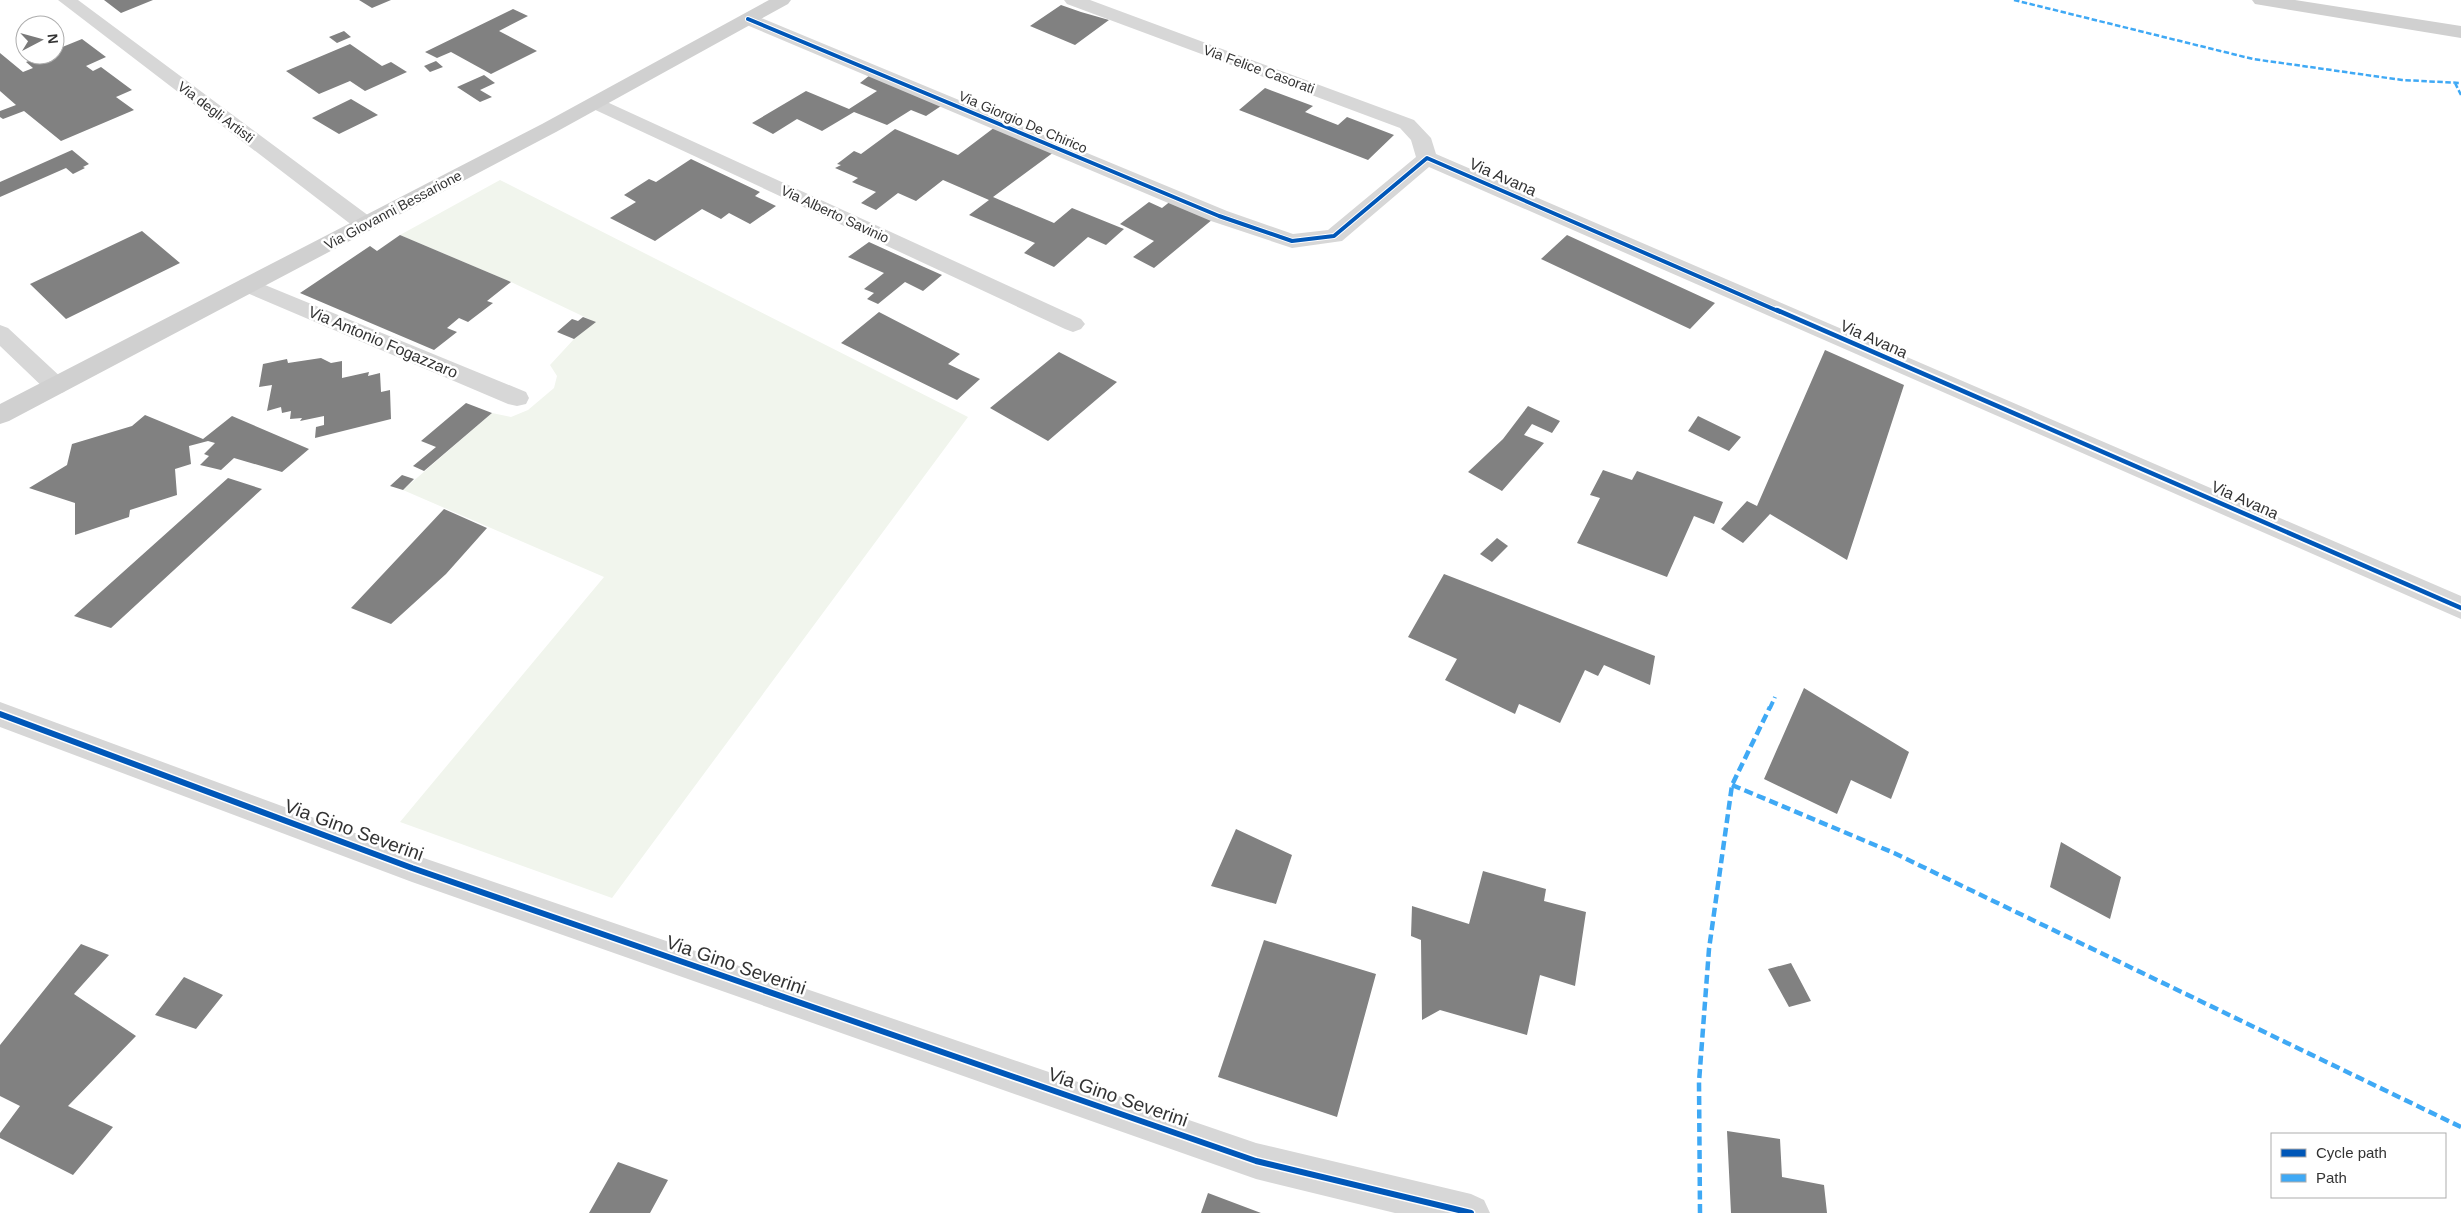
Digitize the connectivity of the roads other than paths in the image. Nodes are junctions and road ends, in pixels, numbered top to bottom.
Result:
1 (67, 0) edge
2 (782, 0) edge
3 (1073, 0) edge
4 (2261, 0) edge
5 (748, 19) junction
6 (2461, 32) edge
7 (596, 103) junction
8 (1428, 158) junction
9 (365, 224) junction
10 (248, 285) junction
11 (1073, 324) dead end
12 (0, 333) edge
13 (56, 386) junction
14 (517, 398) dead end
15 (0, 415) edge
16 (2461, 608) edge
17 (0, 714) edge
18 (1471, 1213) edge

1 - 9 street, Via degli Artisti
2 - 5 street, Via Giovanni Bessarione
3 - 8 street, Via Felice Casorati
4 - 6 street
5 - 7 street, Via Giovanni Bessarione
5 - 8 street, Via Giorgio De Chirico
7 - 9 street, Via Giovanni Bessarione
7 - 11 street, Via Alberto Savinio
8 - 16 street, Via Avana
9 - 10 street, Via Giovanni Bessarione
10 - 13 street, Via Giovanni Bessarione
10 - 14 street, Via Antonio Fogazzaro
12 - 13 street
13 - 15 street, Via Giovanni Bessarione
17 - 18 street, Via Gino Severini

